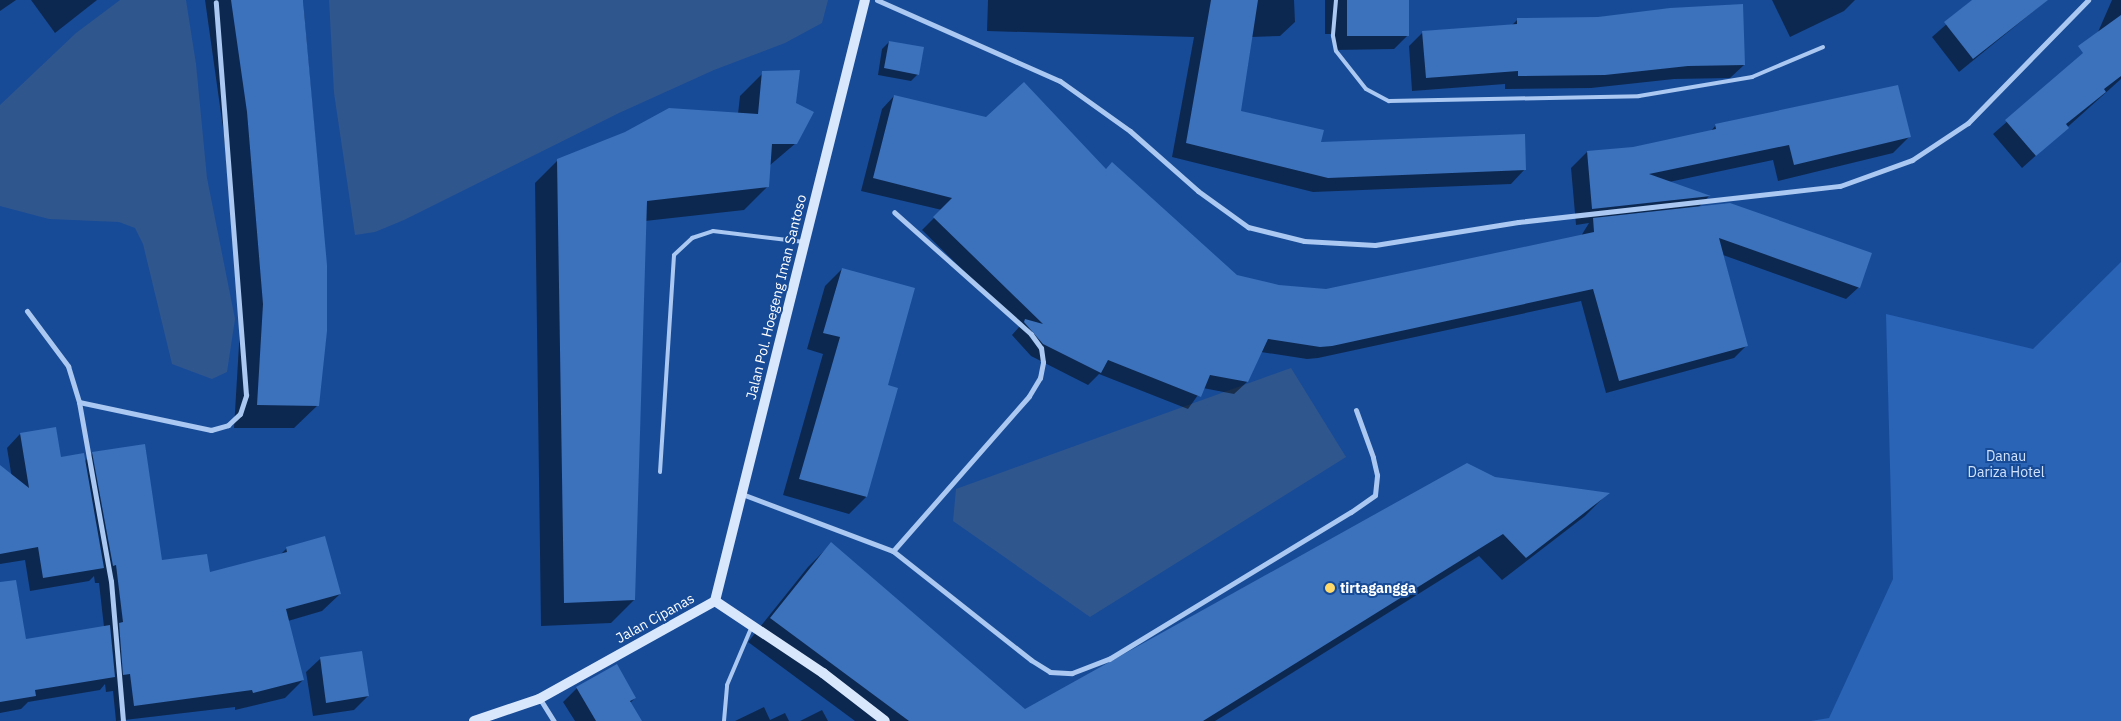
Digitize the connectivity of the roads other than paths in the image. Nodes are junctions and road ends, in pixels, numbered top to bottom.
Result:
1 (865, 0) edge
2 (877, 0) edge
3 (1336, 0) edge
4 (2088, 0) edge
5 (216, 2) dead end
6 (1823, 48) dead end
7 (894, 212) dead end
8 (804, 242) junction
9 (27, 311) dead end
10 (79, 402) junction
11 (1356, 410) dead end
12 (660, 472) dead end
13 (742, 494) junction
14 (892, 551) junction
15 (715, 601) junction
16 (752, 626) junction
17 (539, 698) junction
18 (123, 721) edge
19 (474, 721) edge
20 (554, 721) edge
21 (724, 721) edge
22 (886, 721) edge

1 - 8 street, Jalan Pol. Hoegeng Iman Santoso
2 - 4 street
3 - 6 lane
5 - 10 street
7 - 14 street
8 - 12 lane
8 - 13 street, Jalan Pol. Hoegeng Iman Santoso
9 - 10 street
10 - 18 street
11 - 14 street
13 - 14 street
13 - 15 street, Jalan Pol. Hoegeng Iman Santoso
15 - 16 street, Jalan Cipanas
15 - 17 street, Jalan Cipanas
16 - 21 lane
16 - 22 street, Jalan Cipanas
17 - 19 street, Jalan Cipanas
17 - 20 street

